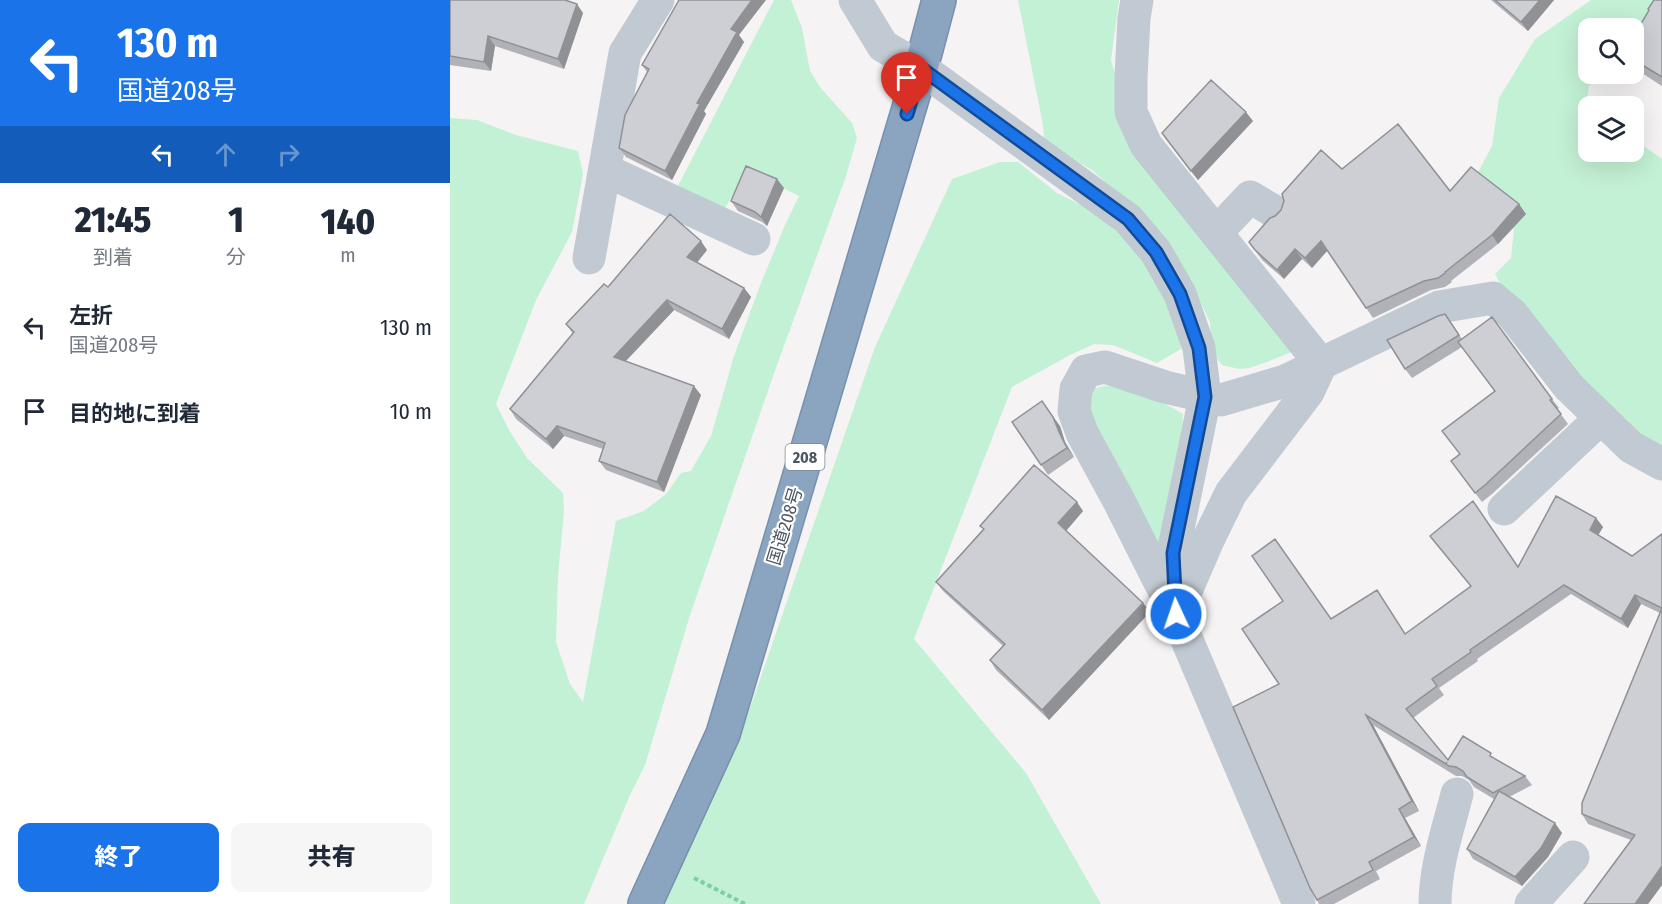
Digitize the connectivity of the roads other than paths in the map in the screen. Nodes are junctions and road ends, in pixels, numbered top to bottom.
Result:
1 (658, 0) edge
2 (855, 0) edge
3 (939, 0) edge
4 (1137, 0) edge
5 (921, 68) junction
6 (605, 170) junction
7 (1251, 198) dead end
8 (1216, 233) junction
9 (754, 239) dead end
10 (589, 258) dead end
11 (1321, 364) junction
12 (1205, 397) junction
13 (1601, 418) junction
14 (1662, 464) edge
15 (1504, 509) dead end
16 (1176, 614) junction
17 (1457, 794) dead end
18 (1573, 857) dead end
19 (645, 904) edge
20 (1299, 904) edge
21 (1435, 904) edge
22 (1531, 904) edge

1 - 6 street
2 - 5 street
3 - 5 highway, 国道208号 / 208
4 - 8 street
5 - 12 street
5 - 19 highway, 国道208号 / 208
6 - 9 street
6 - 10 street
7 - 8 street
8 - 11 street
11 - 12 street
11 - 13 street
11 - 16 street
12 - 16 street
12 - 16 street
13 - 14 street
13 - 15 street
16 - 20 street
17 - 21 street
18 - 22 street

